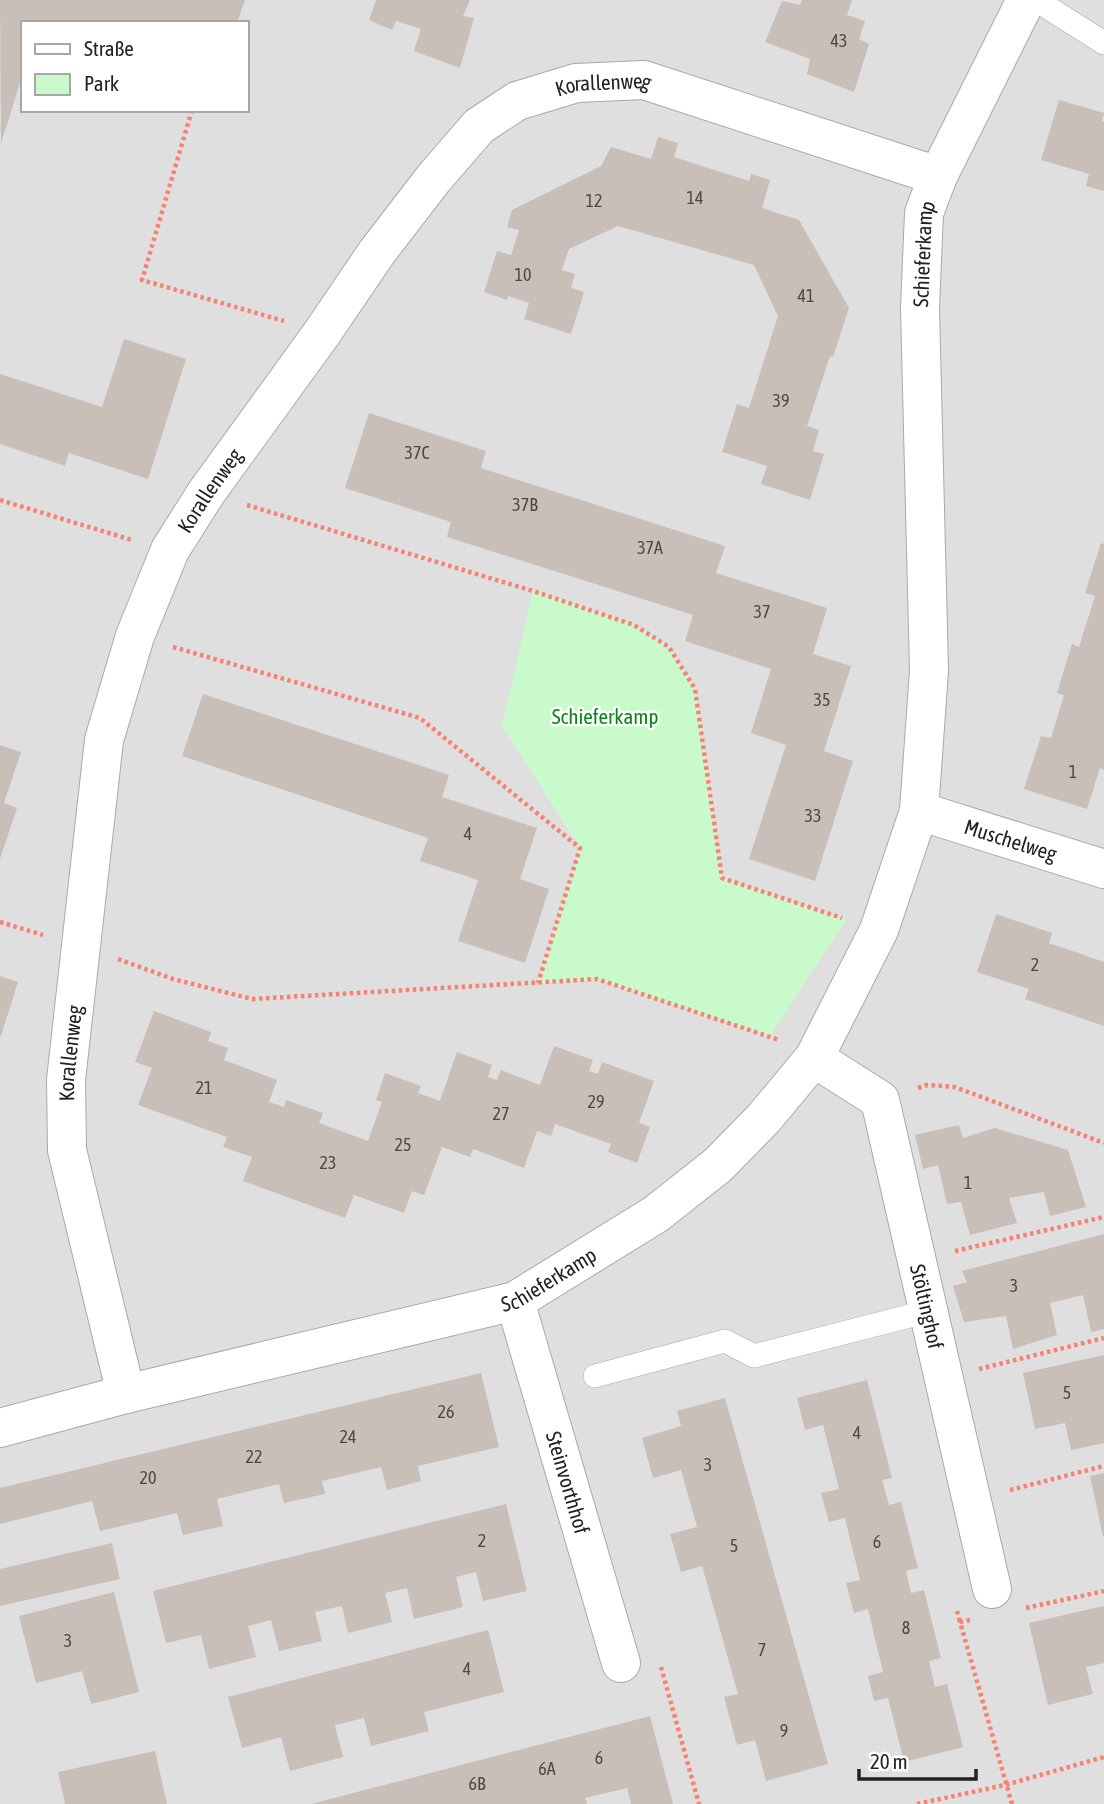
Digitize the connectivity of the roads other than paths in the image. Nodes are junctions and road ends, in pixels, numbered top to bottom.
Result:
1 (1026, 0) edge
2 (1036, 0) edge
3 (1104, 43) edge
4 (937, 176) junction
5 (919, 811) junction
6 (1104, 869) edge
7 (814, 1058) junction
8 (515, 1301) junction
9 (929, 1311) junction
10 (594, 1376) dead end
11 (127, 1394) junction
12 (0, 1428) edge
13 (994, 1602) road end
14 (621, 1663) road end

1 - 4 street, Schieferkamp
2 - 3 lane
4 - 5 street, Schieferkamp
4 - 11 street, Korallenweg
5 - 6 street, Muschelweg
5 - 7 street, Schieferkamp
7 - 8 street, Schieferkamp
7 - 9 street, Stöltinghof
8 - 11 street, Schieferkamp
8 - 14 street, Steinvorthhof
9 - 10 lane
9 - 13 street, Stöltinghof
11 - 12 street, Schieferkamp

